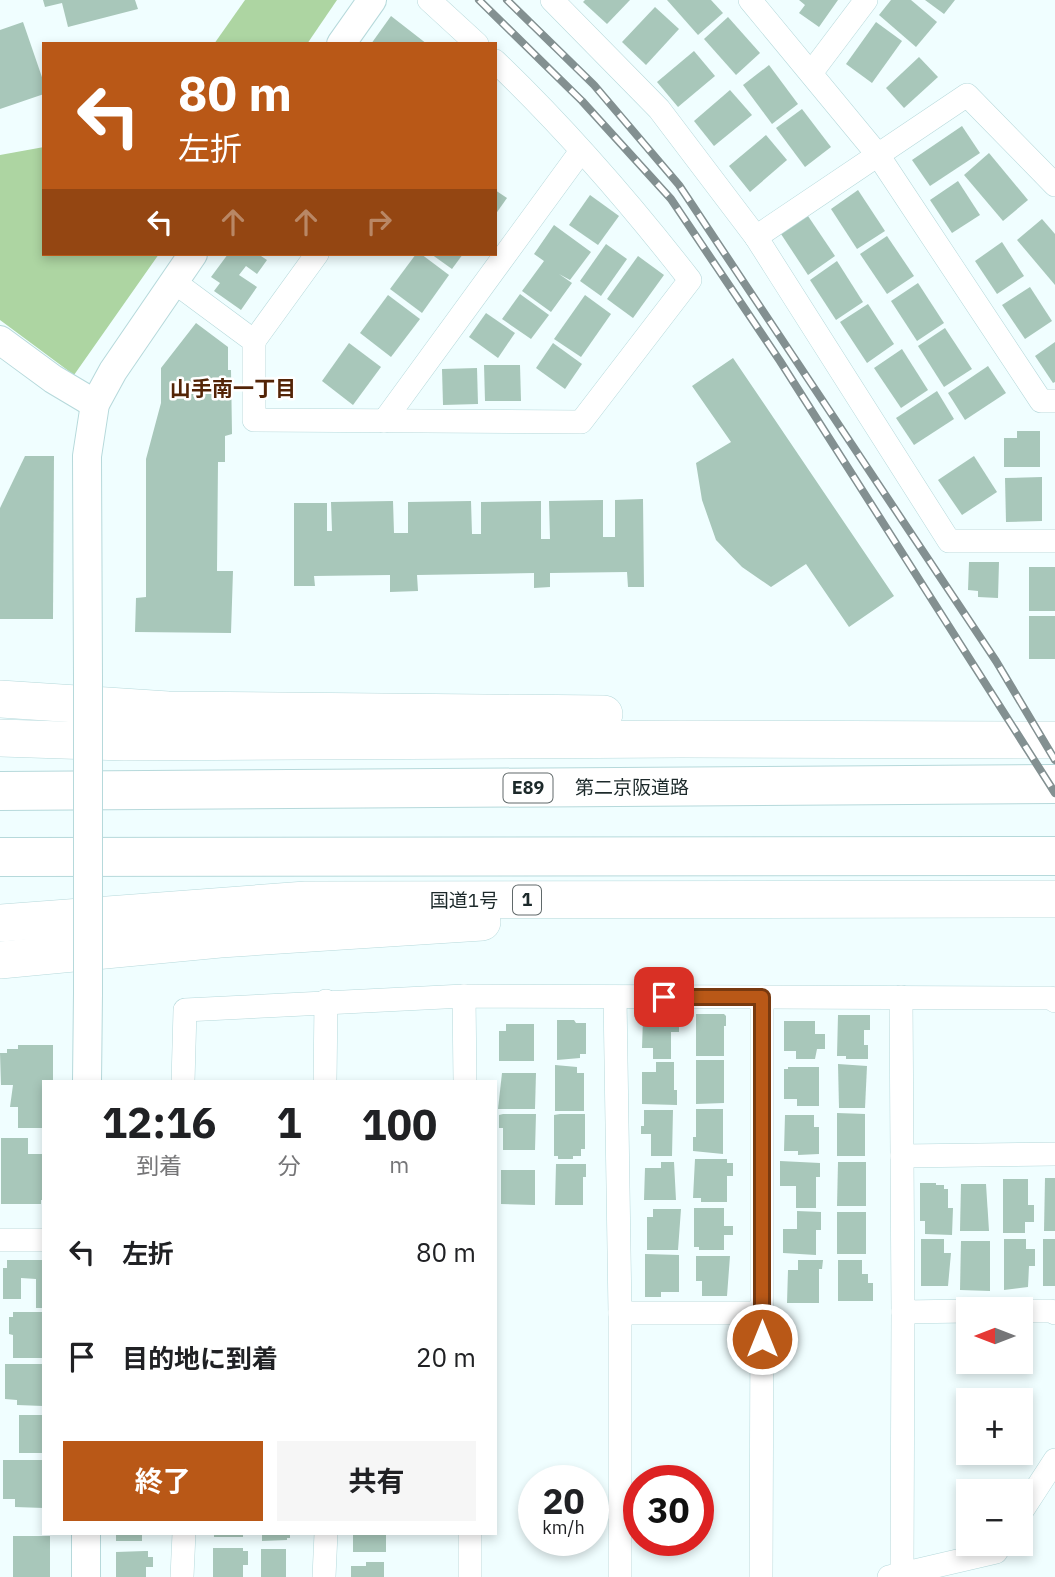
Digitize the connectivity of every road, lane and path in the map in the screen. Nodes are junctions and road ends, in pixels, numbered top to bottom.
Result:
1 (372, 0) edge
2 (429, 0) edge
3 (552, 0) edge
4 (750, 0) edge
5 (866, 0) edge
6 (342, 42) edge
7 (473, 42) edge
8 (497, 63) edge
9 (811, 73) junction
10 (582, 151) junction
11 (878, 155) junction
12 (1055, 185) edge
13 (756, 237) junction
14 (191, 256) edge
15 (316, 256) edge
16 (173, 281) junction
17 (0, 340) edge
18 (254, 341) junction
19 (1055, 401) edge
20 (95, 404) junction
21 (384, 421) junction
22 (1055, 541) edge
23 (0, 699) edge
24 (0, 738) edge
25 (681, 739) junction
26 (1055, 740) edge
27 (1055, 784) edge
28 (0, 791) edge
29 (209, 856) junction
30 (1055, 856) edge
31 (0, 857) edge
32 (0, 876) edge
33 (1055, 899) edge
34 (702, 900) junction
35 (0, 923) edge
36 (0, 961) edge
37 (464, 996) junction
38 (615, 997) junction
39 (762, 997) junction
40 (901, 998) junction
41 (326, 1001) junction
42 (1055, 1001) edge
43 (87, 1080) edge
44 (183, 1080) edge
45 (325, 1080) edge
46 (465, 1080) edge
47 (1055, 1154) edge
48 (902, 1156) junction
49 (0, 1240) edge
50 (42, 1240) edge
51 (903, 1311) junction
52 (956, 1311) edge
53 (1033, 1311) edge
54 (620, 1313) junction
55 (762, 1313) junction
56 (1055, 1313) edge
57 (1055, 1460) edge
58 (1033, 1494) edge
59 (86, 1535) edge
60 (184, 1535) edge
61 (326, 1535) edge
62 (470, 1535) edge
63 (979, 1556) edge
64 (896, 1575) edge
65 (86, 1577) edge
66 (182, 1577) edge
67 (324, 1577) edge
68 (470, 1577) edge
69 (620, 1577) edge
70 (761, 1577) edge

1 - 6 street
2 - 7 street
3 - 13 street
4 - 9 street
5 - 9 street
8 - 10 street
9 - 11 street
10 - 21 street
10 - 21 street
11 - 12 street
11 - 13 street
11 - 19 street
13 - 22 street
14 - 16 street
15 - 18 street
16 - 18 street
16 - 20 street
17 - 20 street
18 - 21 street
20 - 43 street, bridge
23 - 25 highway
24 - 25 highway
25 - 26 highway
27 - 28 highway, 第二京阪道路 / E89
29 - 30 highway
29 - 31 highway
29 - 32 highway
33 - 34 highway, 国道1号 / 1
34 - 35 highway, 国道1号 / 1
34 - 36 highway, 1
37 - 38 street
37 - 41 street
37 - 46 street
38 - 39 street
38 - 54 street
39 - 40 street
39 - 55 street
40 - 42 street
40 - 48 street
41 - 44 street
41 - 45 street
47 - 48 street
48 - 51 street
49 - 50 street
51 - 52 street
51 - 64 street
53 - 56 street
54 - 55 street
54 - 69 street
55 - 70 street
57 - 58 street
59 - 65 street
60 - 66 street
61 - 67 street
62 - 68 street
63 - 64 street

